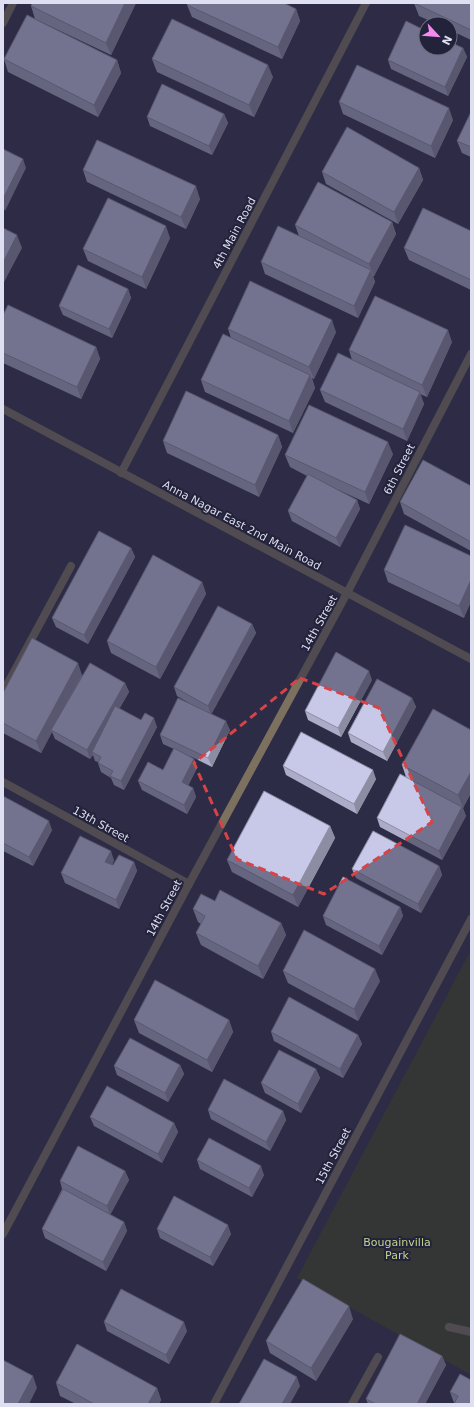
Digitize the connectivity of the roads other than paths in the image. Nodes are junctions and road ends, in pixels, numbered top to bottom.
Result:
1 (13, 3) edge
2 (366, 3) edge
3 (3, 23) edge
4 (471, 354) edge
5 (3, 409) edge
6 (121, 473) junction
7 (71, 566) dead end
8 (347, 593) junction
9 (471, 659) edge
10 (3, 692) edge
11 (3, 782) edge
12 (189, 884) junction
13 (471, 919) edge
14 (3, 1234) edge
15 (449, 1327) dead end
16 (471, 1332) edge
17 (378, 1357) dead end
18 (214, 1404) edge
19 (352, 1404) edge

1 - 3 street
2 - 6 street, 4th Main Road
4 - 8 street, 6th Street
5 - 6 street, Anna Nagar East 2nd Main Road
6 - 8 street, Anna Nagar East 2nd Main Road
7 - 10 street
8 - 9 street, Anna Nagar East 2nd Main Road
8 - 12 street, 14th Street
11 - 12 street, 13th Street
12 - 14 street, 14th Street
13 - 18 street, 15th Street
15 - 16 street
17 - 19 street

